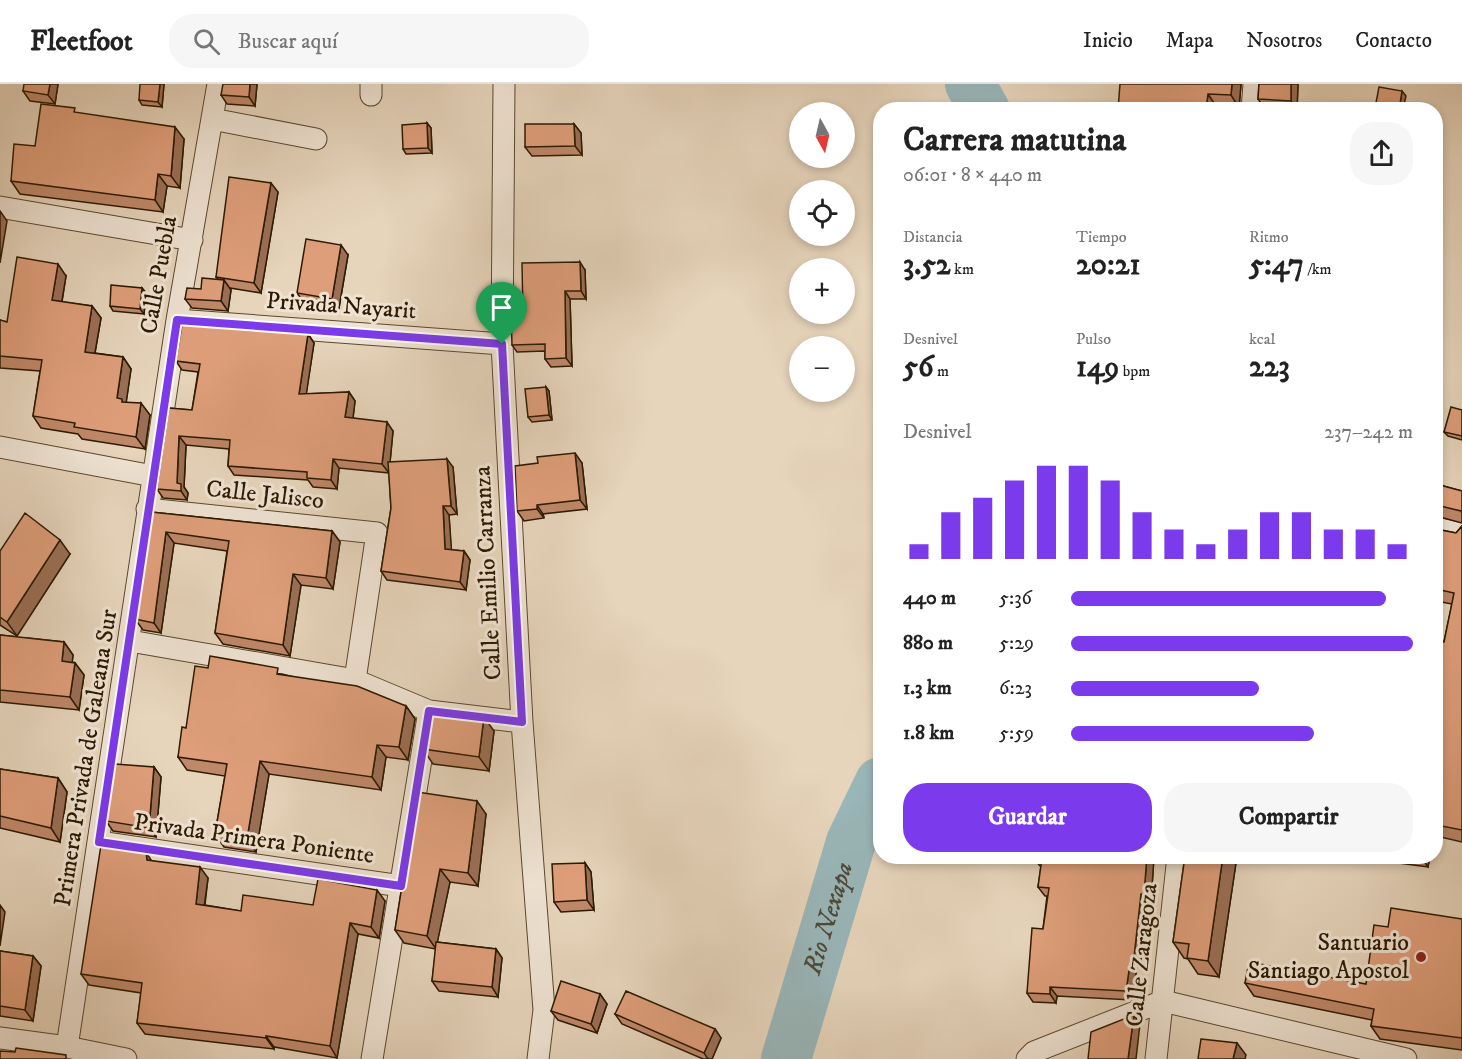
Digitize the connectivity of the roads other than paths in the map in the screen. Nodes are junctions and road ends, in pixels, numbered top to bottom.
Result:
1 (218, 84) edge
2 (504, 84) edge
3 (1254, 84) edge
4 (1253, 102) edge
5 (212, 119) junction
6 (316, 140) dead end
7 (0, 207) edge
8 (192, 240) junction
9 (177, 320) junction
10 (502, 344) junction
11 (0, 447) edge
12 (153, 476) junction
13 (147, 509) junction
14 (1443, 530) edge
15 (1462, 534) edge
16 (130, 641) junction
17 (355, 680) junction
18 (429, 711) junction
19 (522, 722) junction
20 (99, 842) junction
21 (1177, 864) edge
22 (401, 886) junction
23 (1163, 1001) junction
24 (0, 1038) edge
25 (67, 1047) junction
26 (113, 1058) edge
27 (372, 1059) edge
28 (538, 1059) edge
29 (1027, 1059) edge
30 (1156, 1059) edge
31 (1406, 1059) edge

1 - 5 street, Calle Puebla
2 - 10 street, Calle Emilio Carranza
3 - 4 street
5 - 6 street
5 - 8 street, Calle Puebla
7 - 8 street
8 - 9 street, Calle Puebla
9 - 10 street, Privada Nayarit
9 - 12 street, Calle Puebla
10 - 19 street, Calle Emilio Carranza
11 - 12 street
12 - 13 street, Primera Privada de Galeana Sur
13 - 16 street, Primera Privada de Galeana Sur
13 - 17 street, Calle Jalisco
14 - 15 street
16 - 17 street
16 - 20 street, Primera Privada de Galeana Sur
17 - 18 street
18 - 19 street
18 - 22 street
19 - 28 street, Calle Emilio Carranza
20 - 22 street, Privada Primera Poniente
20 - 25 street, Primera Privada de Galeana Sur
21 - 23 street, Calle Zaragoza
22 - 27 street
23 - 29 street
23 - 30 street, Calle Zaragoza
23 - 31 street
24 - 25 street
25 - 26 street

